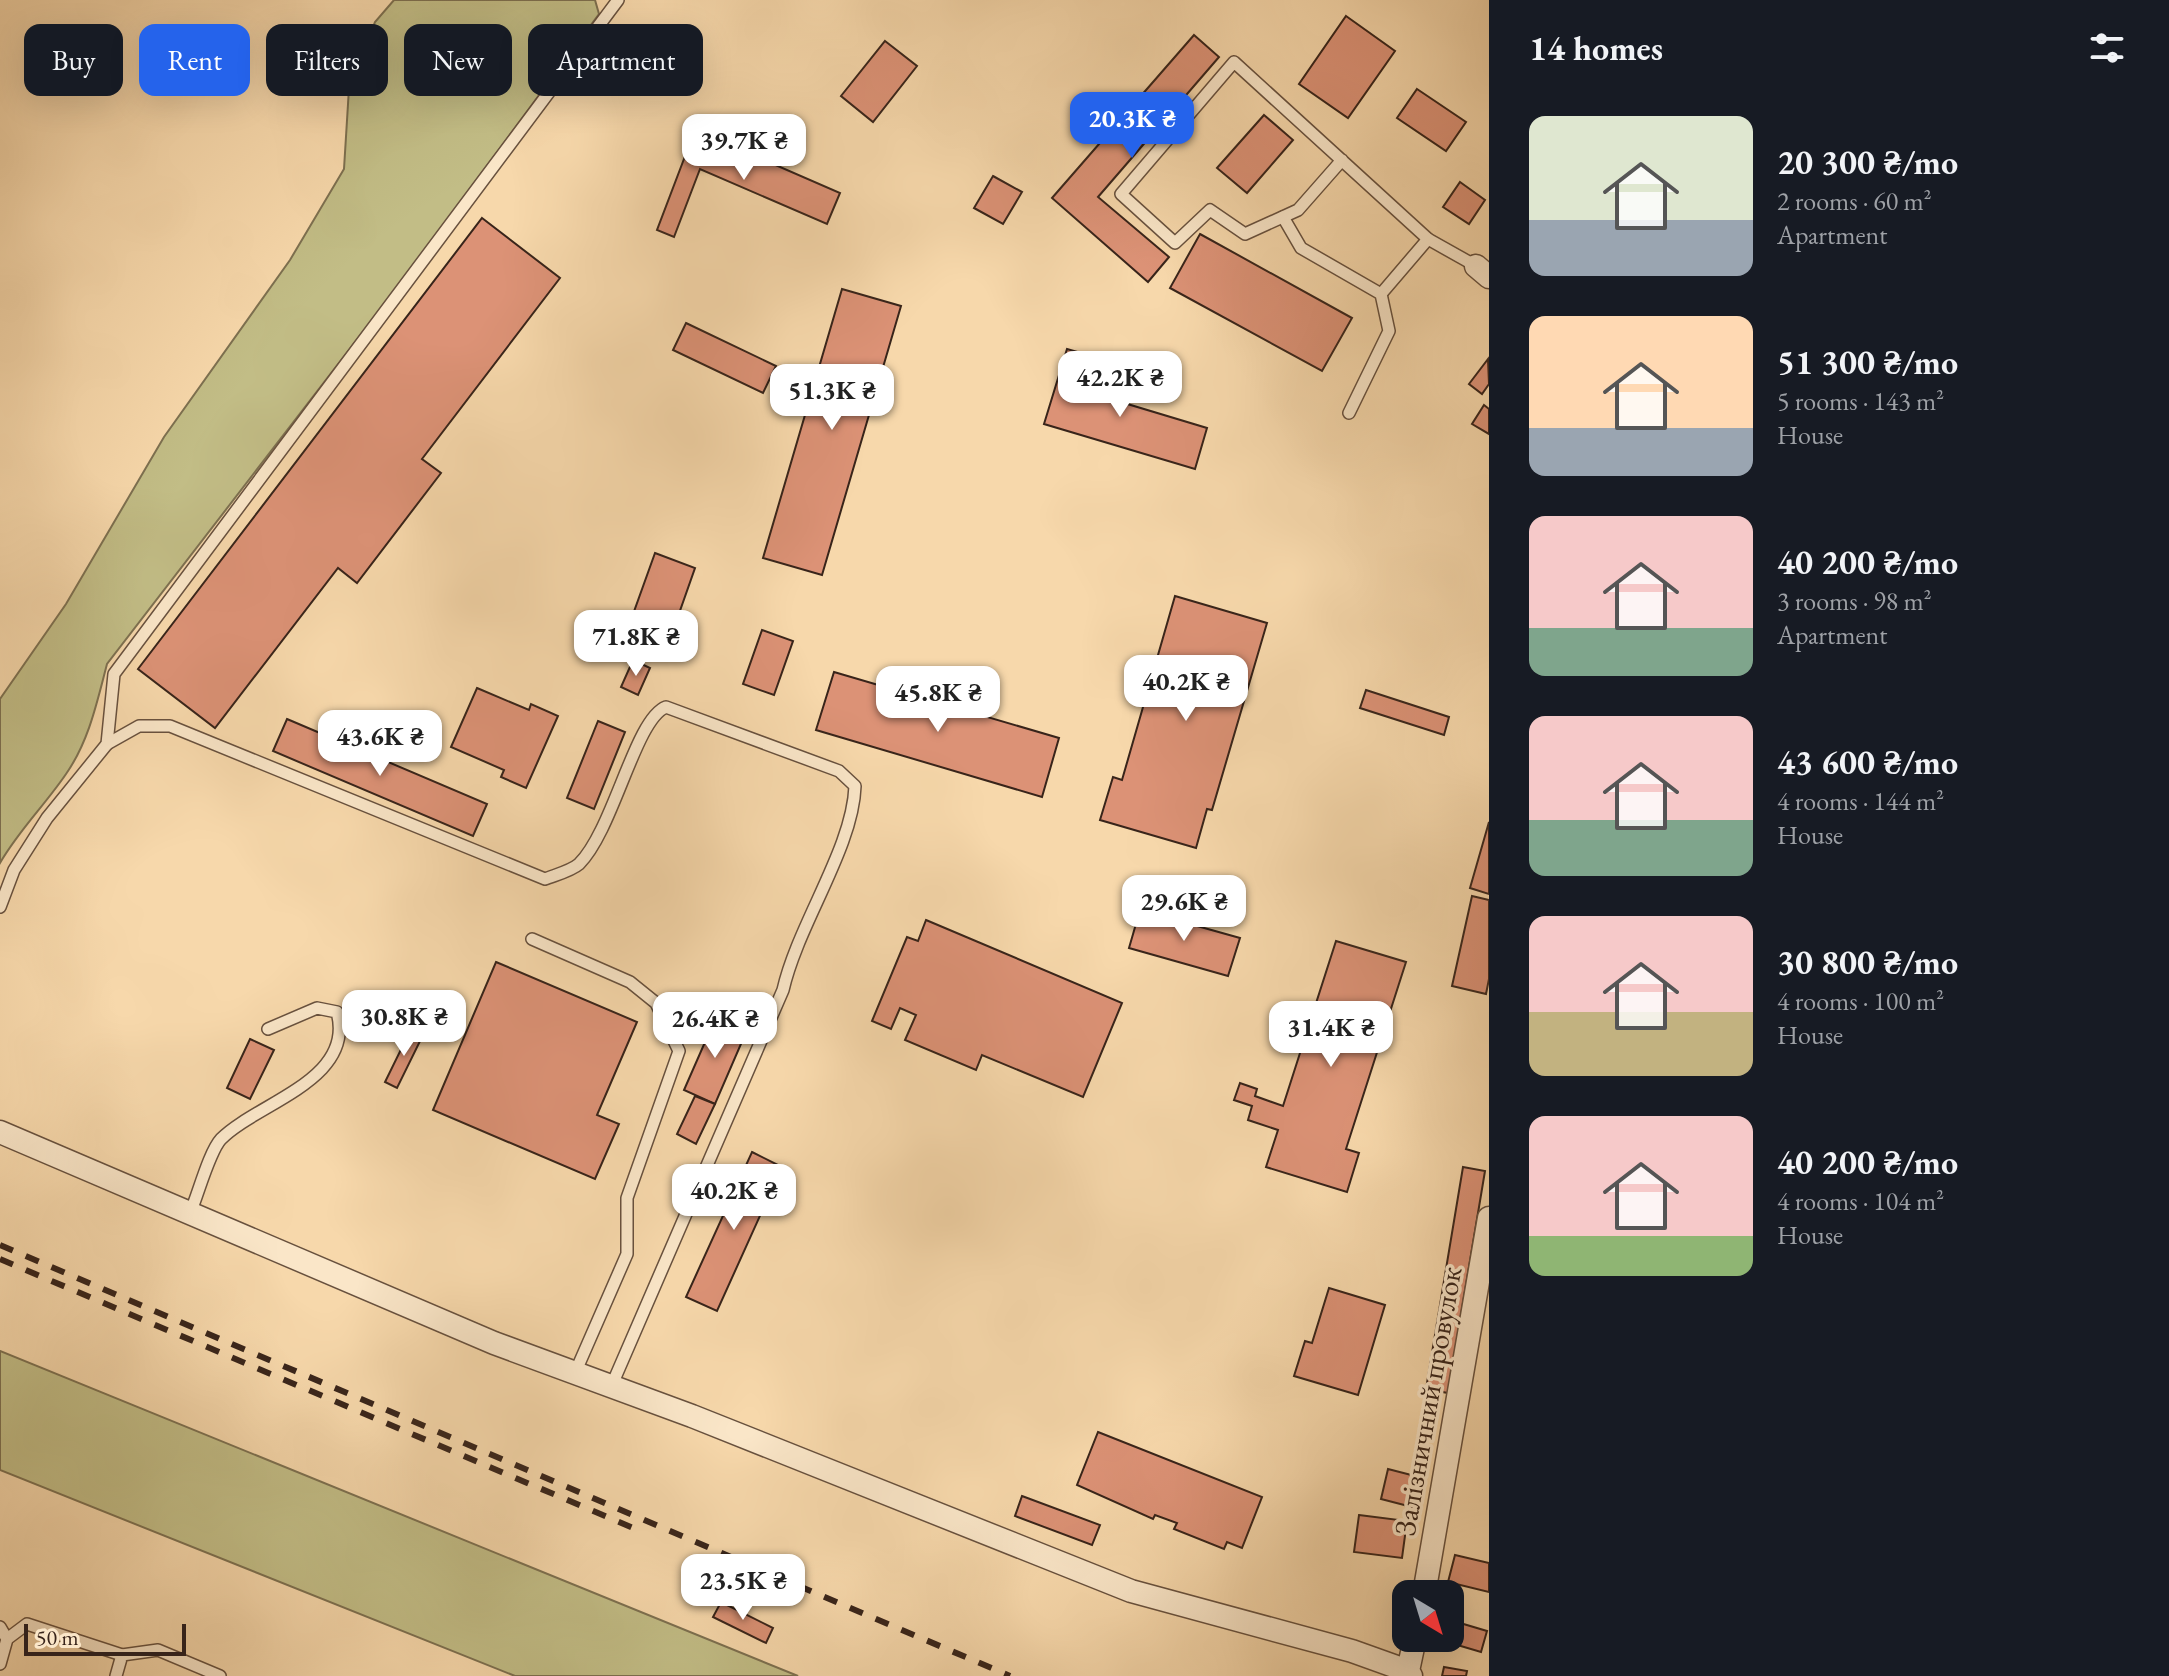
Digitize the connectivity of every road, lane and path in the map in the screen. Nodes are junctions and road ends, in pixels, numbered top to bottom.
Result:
1 (618, 0) edge
2 (1342, 160) junction
3 (1283, 217) junction
4 (1428, 239) junction
5 (1482, 271) edge
6 (1381, 294) junction
7 (1349, 413) dead end
8 (107, 744) junction
9 (0, 907) edge
10 (532, 939) dead end
11 (268, 1029) dead end
12 (0, 1132) edge
13 (190, 1213) junction
14 (1489, 1218) edge
15 (574, 1374) junction
16 (611, 1387) junction
17 (1426, 1580) edge
18 (0, 1627) edge
19 (7, 1639) junction
20 (1413, 1652) edge
21 (122, 1655) junction
22 (0, 1664) edge
23 (1409, 1674) edge
24 (116, 1676) edge
25 (220, 1676) edge

1 - 8 lane
2 - 3 lane
2 - 3 lane
2 - 4 lane
3 - 6 lane
4 - 5 lane
4 - 6 lane
6 - 7 lane
8 - 9 lane
8 - 16 lane
10 - 15 lane
11 - 13 lane
12 - 13 street
13 - 15 street
14 - 17 street, Залізничний провулок
15 - 16 street
16 - 23 street
18 - 19 lane
19 - 21 lane
19 - 22 lane
20 - 23 street
21 - 24 lane
21 - 25 lane

